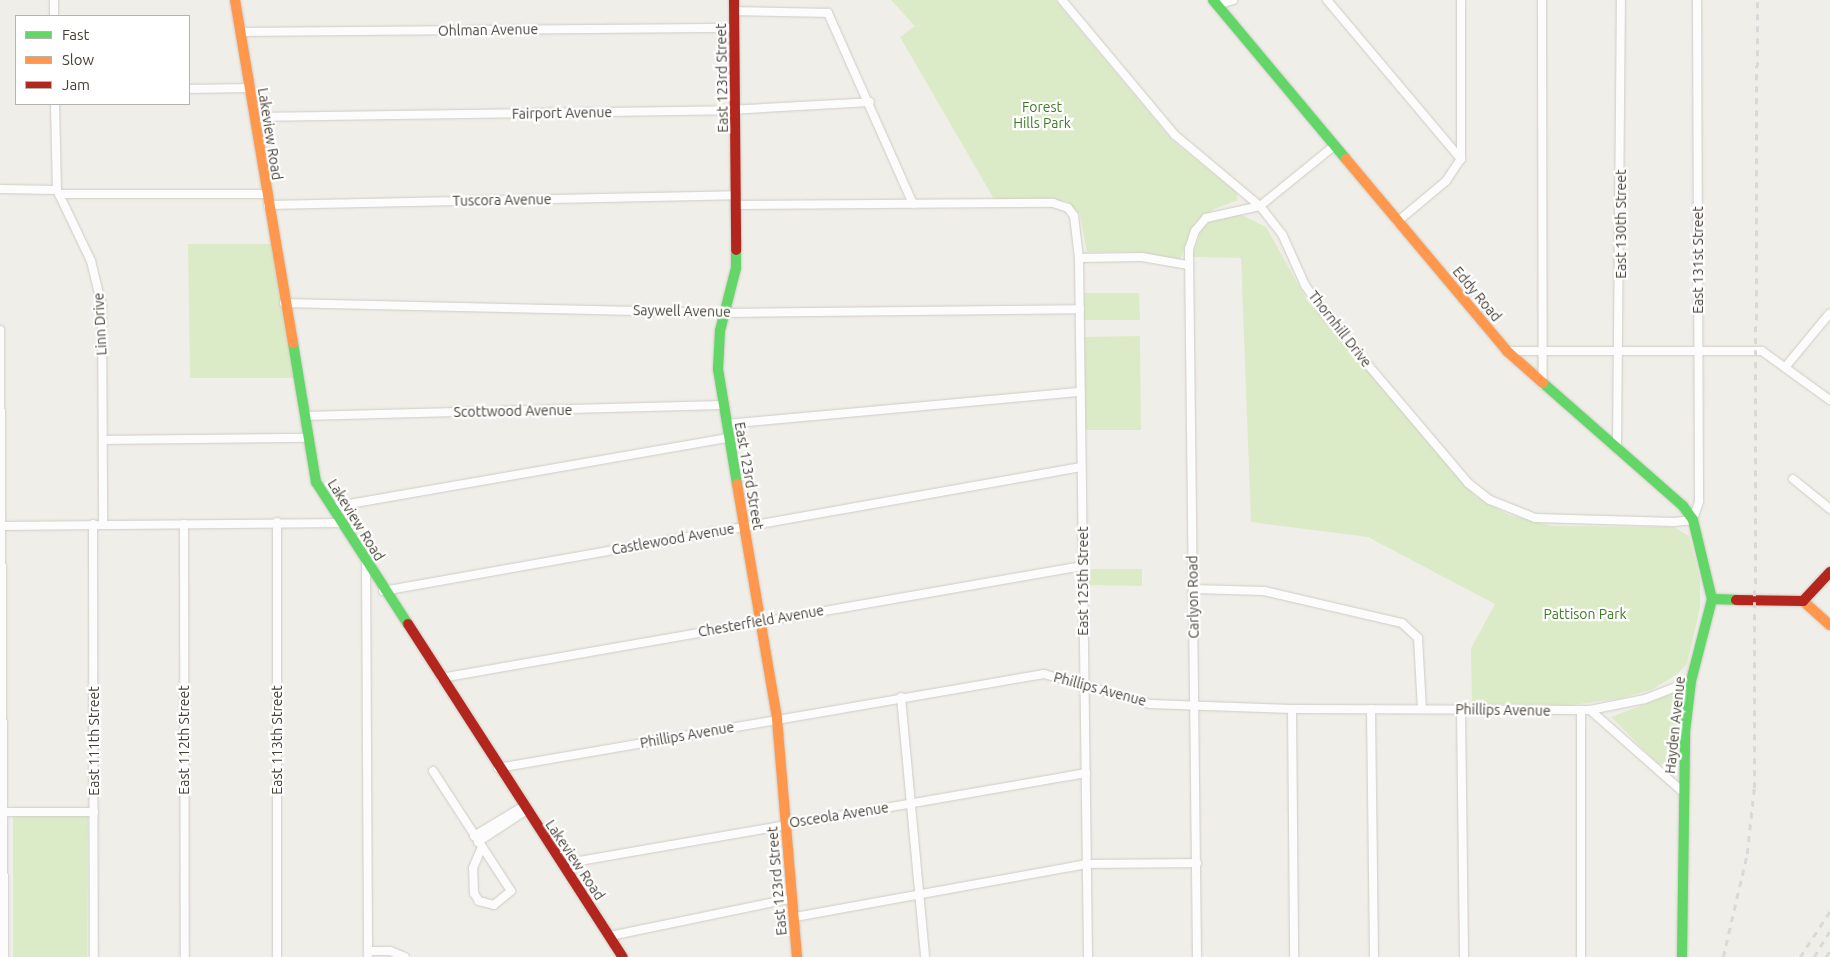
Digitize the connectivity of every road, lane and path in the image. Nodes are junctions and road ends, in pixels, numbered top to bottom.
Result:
1 (54, 0) edge
2 (235, 0) edge
3 (734, 0) edge
4 (1062, 0) edge
5 (1233, 0) edge
6 (1327, 0) edge
7 (1461, 0) edge
8 (1542, 0) edge
9 (1621, 0) edge
10 (1697, 0) edge
11 (1215, 3) edge
12 (734, 11) junction
13 (54, 15) edge
14 (735, 28) junction
15 (241, 32) junction
16 (190, 88) edge
17 (250, 88) junction
18 (870, 102) junction
19 (55, 105) edge
20 (736, 107) junction
21 (254, 117) junction
22 (1334, 146) junction
23 (1461, 159) junction
24 (0, 189) edge
25 (58, 192) junction
26 (266, 194) junction
27 (736, 200) junction
28 (913, 204) junction
29 (268, 205) junction
30 (1260, 206) junction
31 (1068, 208) joint
32 (1397, 222) junction
33 (1079, 258) junction
34 (1188, 265) junction
35 (284, 303) junction
36 (1080, 309) junction
37 (725, 312) junction
38 (1830, 313) edge
39 (0, 330) edge
40 (1698, 350) junction
41 (1507, 351) junction
42 (1543, 351) junction
43 (1620, 351) junction
44 (1, 363) edge
45 (1787, 365) junction
46 (1543, 385) junction
47 (1081, 392) junction
48 (1830, 400) edge
49 (723, 405) junction
50 (304, 416) junction
51 (726, 424) junction
52 (308, 438) junction
53 (728, 438) junction
54 (103, 440) junction
55 (1617, 448) junction
56 (1, 467) edge
57 (1081, 467) junction
58 (1793, 479) dead end
59 (332, 507) junction
60 (1830, 509) edge
61 (1693, 520) junction
62 (276, 522) junction
63 (342, 523) junction
64 (94, 524) junction
65 (102, 524) junction
66 (184, 524) junction
67 (1, 526) junction
68 (744, 527) junction
69 (366, 561) junction
70 (1082, 566) junction
71 (1, 570) edge
72 (1830, 572) edge
73 (1193, 589) junction
74 (383, 591) junction
75 (1712, 599) junction
76 (1803, 601) junction
77 (761, 621) junction
78 (1830, 625) edge
79 (441, 678) junction
80 (1691, 681) junction
81 (1083, 686) junction
82 (1, 694) edge
83 (901, 697) junction
84 (1194, 707) junction
85 (1292, 709) junction
86 (1371, 709) junction
87 (1422, 709) junction
88 (1461, 709) junction
89 (1590, 710) junction
90 (1581, 711) junction
91 (777, 719) junction
92 (498, 768) junction
93 (433, 771) dead end
94 (1086, 773) junction
95 (1682, 790) junction
96 (913, 803) junction
97 (524, 809) junction
98 (94, 812) junction
99 (1, 814) edge
100 (786, 824) junction
101 (478, 842) junction
102 (1197, 863) junction
103 (562, 864) junction
104 (1088, 864) junction
105 (920, 894) junction
106 (793, 898) junction
107 (2, 909) edge
108 (795, 917) junction
109 (610, 936) junction
110 (368, 954) edge
111 (4, 957) edge
112 (94, 957) edge
113 (185, 957) edge
114 (276, 957) edge
115 (405, 957) edge
116 (623, 957) edge
117 (797, 957) edge
118 (925, 957) edge
119 (1088, 957) edge
120 (1197, 957) edge
121 (1294, 957) edge
122 (1374, 957) edge
123 (1464, 957) edge
124 (1581, 957) edge
125 (1682, 957) edge

1 - 13 street
2 - 15 street, Lakeview Road
3 - 12 street, East 123rd Street
4 - 30 street, Thornhill Drive
5 - 11 street
6 - 23 street
7 - 23 street
8 - 42 street
9 - 43 street, East 130th Street
10 - 40 street, East 131st Street
11 - 22 street, Eddy Road
12 - 14 street, East 123rd Street
12 - 18 street
14 - 15 street, Ohlman Avenue
14 - 20 street, East 123rd Street
15 - 17 street, Lakeview Road
16 - 17 street
17 - 21 street, Lakeview Road
18 - 20 street, Fairport Avenue
18 - 28 street
19 - 25 street, Linn Drive
20 - 21 street, Fairport Avenue
20 - 27 street, East 123rd Street
21 - 26 street, Lakeview Road
22 - 30 street
22 - 32 street, Eddy Road
23 - 32 street
24 - 25 street
25 - 26 street
25 - 54 street, Linn Drive
26 - 29 street, Lakeview Road
27 - 28 street, Tuscora Avenue
27 - 29 street, Tuscora Avenue
27 - 37 street, East 123rd Street
28 - 31 street, Tuscora Avenue
29 - 35 street, Lakeview Road
30 - 34 street, Carlyon Road
30 - 61 street, Thornhill Drive
31 - 33 street, East 125th Street
32 - 41 street, Eddy Road
33 - 34 street
33 - 36 street, East 125th Street
34 - 73 street, Carlyon Road
35 - 37 street, Saywell Avenue
35 - 50 street, Lakeview Road
36 - 37 street, Saywell Avenue
36 - 47 street, East 125th Street
37 - 49 street, East 123rd Street
38 - 45 street
39 - 44 street
40 - 43 street
40 - 45 street
40 - 61 street, East 131st Street
41 - 42 street
41 - 46 street, Eddy Road
42 - 43 street
42 - 46 street
43 - 55 street, East 130th Street
44 - 56 street
45 - 48 street
46 - 55 street, Eddy Road
47 - 51 street
47 - 57 street, East 125th Street
49 - 50 street, Scottwood Avenue
49 - 51 street, East 123rd Street
50 - 52 street, Lakeview Road
51 - 53 street, East 123rd Street
52 - 54 street
52 - 59 street, Lakeview Road
53 - 59 street
53 - 68 street, East 123rd Street
54 - 65 street, Linn Drive
55 - 61 street, Eddy Road
56 - 67 street
57 - 68 street, Castlewood Avenue
57 - 70 street, East 125th Street
58 - 60 street
59 - 63 street, Lakeview Road
61 - 75 street
62 - 63 street
62 - 66 street
62 - 114 street, East 113th Street
63 - 69 street, Lakeview Road
64 - 65 street
64 - 67 street
64 - 98 street, East 111th Street
65 - 66 street
66 - 113 street, East 112th Street
67 - 71 street
68 - 74 street, Castlewood Avenue
68 - 77 street, East 123rd Street
69 - 74 street, Lakeview Road
69 - 110 street
70 - 77 street, Chesterfield Avenue
70 - 81 street, East 125th Street
71 - 82 street
72 - 76 street
73 - 84 street, Carlyon Road
73 - 87 street
74 - 79 street, Lakeview Road
75 - 76 street
75 - 80 street, Hayden Avenue
76 - 78 street
77 - 79 street, Chesterfield Avenue
77 - 91 street, East 123rd Street
79 - 92 street, Lakeview Road
80 - 89 street, Phillips Avenue
80 - 95 street, Hayden Avenue
81 - 83 street, Phillips Avenue
81 - 84 street, Phillips Avenue
81 - 94 street, East 125th Street
82 - 99 street
83 - 91 street, Phillips Avenue
83 - 96 street
84 - 85 street, Phillips Avenue
84 - 102 street, Carlyon Road
85 - 86 street, Phillips Avenue
85 - 121 street
86 - 87 street, Phillips Avenue
86 - 122 street
87 - 88 street, Phillips Avenue
88 - 90 street, Phillips Avenue
88 - 123 street
89 - 90 street, Phillips Avenue
89 - 95 street
90 - 124 street
91 - 92 street, Phillips Avenue
91 - 100 street, East 123rd Street
92 - 97 street, Lakeview Road
93 - 101 street
94 - 96 street, Osceola Avenue
94 - 104 street, East 125th Street
95 - 125 street, Hayden Avenue
96 - 100 street, Osceola Avenue
96 - 105 street
97 - 101 street
97 - 103 street, Lakeview Road
98 - 99 street
98 - 112 street, East 111th Street
99 - 107 street
100 - 103 street, Osceola Avenue
100 - 106 street, East 123rd Street
101 - 101 street
102 - 104 street
102 - 120 street, Carlyon Road
103 - 109 street, Lakeview Road
104 - 105 street
104 - 119 street, East 125th Street
105 - 108 street
105 - 118 street
106 - 108 street, East 123rd Street
106 - 109 street
107 - 111 street
108 - 117 street, East 123rd Street
109 - 116 street, Lakeview Road
110 - 115 street

